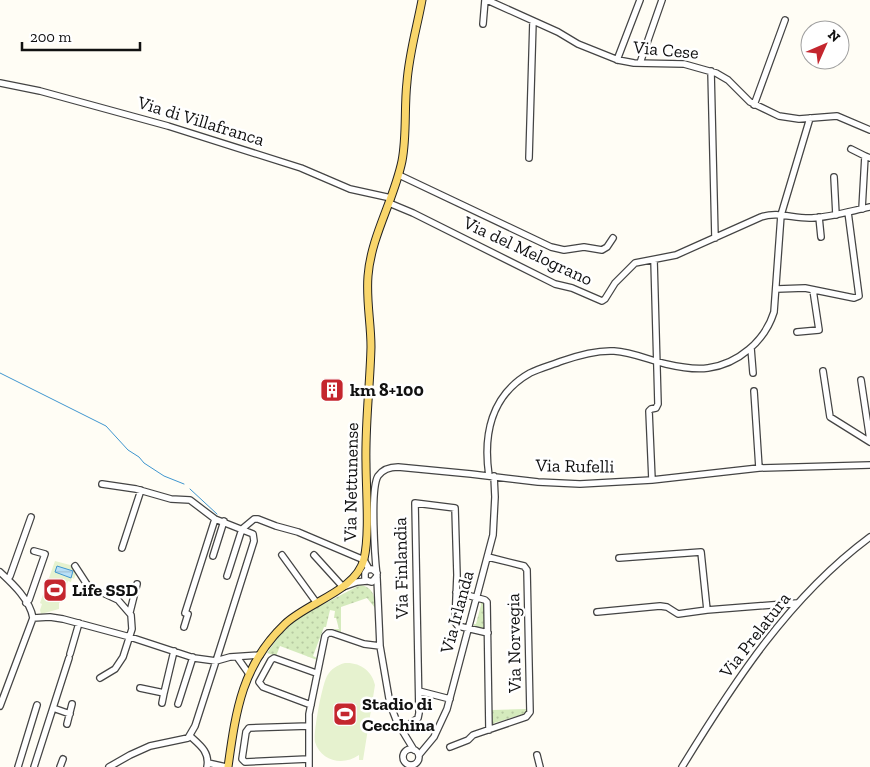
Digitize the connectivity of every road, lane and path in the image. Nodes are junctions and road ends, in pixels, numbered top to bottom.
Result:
1 (422, 0) edge
2 (486, 0) edge
3 (640, 0) edge
4 (662, 0) edge
5 (785, 20) dead end
6 (532, 21) junction
7 (483, 24) dead end
8 (617, 60) junction
9 (640, 63) junction
10 (711, 71) junction
11 (0, 83) edge
12 (754, 105) junction
13 (810, 118) junction
14 (870, 130) edge
15 (851, 149) dead end
16 (868, 157) edge
17 (528, 158) dead end
18 (399, 175) junction
19 (834, 178) dead end
20 (390, 201) junction
21 (870, 207) edge
22 (862, 209) junction
23 (848, 212) junction
24 (836, 214) junction
25 (781, 215) junction
26 (819, 217) junction
27 (821, 237) dead end
28 (614, 238) dead end
29 (716, 238) junction
30 (654, 260) junction
31 (777, 289) junction
32 (813, 290) junction
33 (797, 332) dead end
34 (751, 348) junction
35 (657, 362) junction
36 (823, 371) dead end
37 (753, 373) dead end
38 (861, 380) dead end
39 (754, 390) dead end
40 (870, 441) edge
41 (870, 465) edge
42 (759, 468) junction
43 (492, 476) junction
44 (652, 480) junction
45 (102, 484) dead end
46 (141, 490) junction
47 (31, 517) dead end
48 (216, 519) junction
49 (224, 521) junction
50 (242, 529) junction
51 (870, 537) edge
52 (122, 548) dead end
53 (34, 551) dead end
54 (282, 555) dead end
55 (314, 555) dead end
56 (213, 556) dead end
57 (488, 557) junction
58 (619, 558) dead end
59 (364, 560) junction
60 (375, 562) junction
61 (75, 566) dead end
62 (364, 570) junction
63 (0, 572) edge
64 (377, 575) junction
65 (227, 576) dead end
66 (8, 579) junction
67 (367, 581) junction
68 (137, 584) dead end
69 (343, 587) junction
70 (456, 592) junction
71 (477, 598) junction
72 (378, 599) junction
73 (316, 602) junction
74 (26, 603) junction
75 (798, 603) junction
76 (707, 610) junction
77 (130, 612) junction
78 (597, 612) dead end
79 (33, 618) junction
80 (79, 623) junction
81 (184, 627) dead end
82 (469, 628) junction
83 (488, 633) junction
84 (130, 637) junction
85 (220, 646) junction
86 (380, 646) junction
87 (174, 651) junction
88 (260, 655) junction
89 (192, 657) junction
90 (237, 657) junction
91 (226, 658) junction
92 (216, 661) junction
93 (252, 669) junction
94 (316, 673) junction
95 (100, 678) dead end
96 (140, 688) dead end
97 (419, 691) junction
98 (164, 693) junction
99 (450, 699) junction
100 (162, 703) dead end
101 (72, 704) dead end
102 (178, 704) dead end
103 (311, 705) junction
104 (0, 706) edge
105 (37, 706) dead end
106 (53, 708) junction
107 (70, 714) junction
108 (411, 723) dead end
109 (67, 724) dead end
110 (309, 726) junction
111 (489, 730) junction
112 (190, 736) junction
113 (450, 747) dead end
114 (537, 755) dead end
115 (63, 759) dead end
116 (308, 759) junction
117 (412, 760) edge
118 (208, 765) edge
119 (18, 767) edge
120 (34, 767) edge
121 (60, 767) edge
122 (109, 767) edge
123 (227, 767) edge
124 (309, 767) edge
125 (423, 767) edge
126 (540, 767) edge
127 (682, 767) edge

1 - 18 main road, Via Nettunense
2 - 6 street, Via Cese
2 - 7 street
3 - 8 street
4 - 9 street
5 - 12 street
6 - 8 street, Via Cese
6 - 17 street
8 - 9 street, Via Cese
9 - 10 street, Via Cese
10 - 12 street, Via Cese
10 - 29 street
11 - 20 street, Via di Villafranca
12 - 13 street, Via Cese
13 - 14 street, Via Cese
13 - 25 street
15 - 16 street
16 - 22 street
18 - 20 main road, Via Nettunense
18 - 28 street
19 - 24 street
20 - 30 street, Via del Melograno
20 - 59 main road, Via Nettunense
21 - 22 street, Via del Melograno
22 - 23 street, Via del Melograno
23 - 24 street, Via del Melograno
23 - 32 street
24 - 26 street, Via del Melograno
25 - 26 street, Via del Melograno
25 - 29 street, Via del Melograno
25 - 31 street
26 - 27 street
29 - 30 street, Via del Melograno
30 - 35 street
31 - 32 street
31 - 34 street
32 - 33 street
34 - 35 street, Via Irlanda
34 - 37 street
35 - 43 street, Via Irlanda
35 - 44 street
36 - 40 street
38 - 40 street
39 - 42 street
41 - 42 street, Via Rufelli
42 - 44 street, Via Rufelli
43 - 44 street, Via Rufelli
43 - 57 street, Via Irlanda
43 - 60 street, Via Rufelli
45 - 46 street
46 - 48 street
46 - 52 street
47 - 66 street
48 - 49 street
48 - 81 street
49 - 50 street
49 - 56 street
50 - 59 street
50 - 65 street
50 - 85 street
51 - 75 street, Via Prelatura
53 - 74 street
54 - 73 street
55 - 69 street
57 - 71 street, Via Irlanda
57 - 111 street, Via Norvegia
58 - 76 street
59 - 62 main road, Via Nettunense
60 - 62 street
60 - 64 street
61 - 77 street
62 - 64 street
62 - 67 street
62 - 69 main road, Via Nettunense
63 - 66 street
64 - 67 street
64 - 72 street
66 - 74 street
67 - 69 street
67 - 72 street
68 - 77 street
69 - 73 main road, Via Nettunense
70 - 71 street
70 - 82 street, Via Finlandia
70 - 97 street, Via Finlandia
71 - 82 street, Via Irlanda
71 - 83 street
72 - 86 street
73 - 88 main road, Via Nettunense
74 - 79 street
75 - 76 street
75 - 127 street, Via Prelatura
76 - 78 street
77 - 84 street
79 - 80 street
79 - 104 street
80 - 84 street
80 - 106 street
82 - 83 street
82 - 99 street, Via Irlanda
83 - 111 street
84 - 87 street
84 - 95 street
85 - 91 street
85 - 92 street
86 - 94 street
86 - 117 street
87 - 89 street
87 - 98 street
88 - 90 street
88 - 93 main road, Via Nettunense
89 - 92 street
89 - 102 street
90 - 91 street
90 - 93 street
90 - 93 street
91 - 92 street
92 - 112 street
93 - 123 main road, Via Nettunense
94 - 103 street
94 - 103 street
96 - 98 street
97 - 99 street
97 - 108 street, Via Finlandia
98 - 100 street
99 - 117 street, Via Irlanda
101 - 107 street
103 - 110 street
105 - 119 street
106 - 107 street
106 - 120 street
107 - 109 street
110 - 116 street
110 - 116 street
111 - 113 street
112 - 118 street
112 - 122 street
114 - 126 street
115 - 121 street
116 - 124 street
117 - 125 street
118 - 123 street

